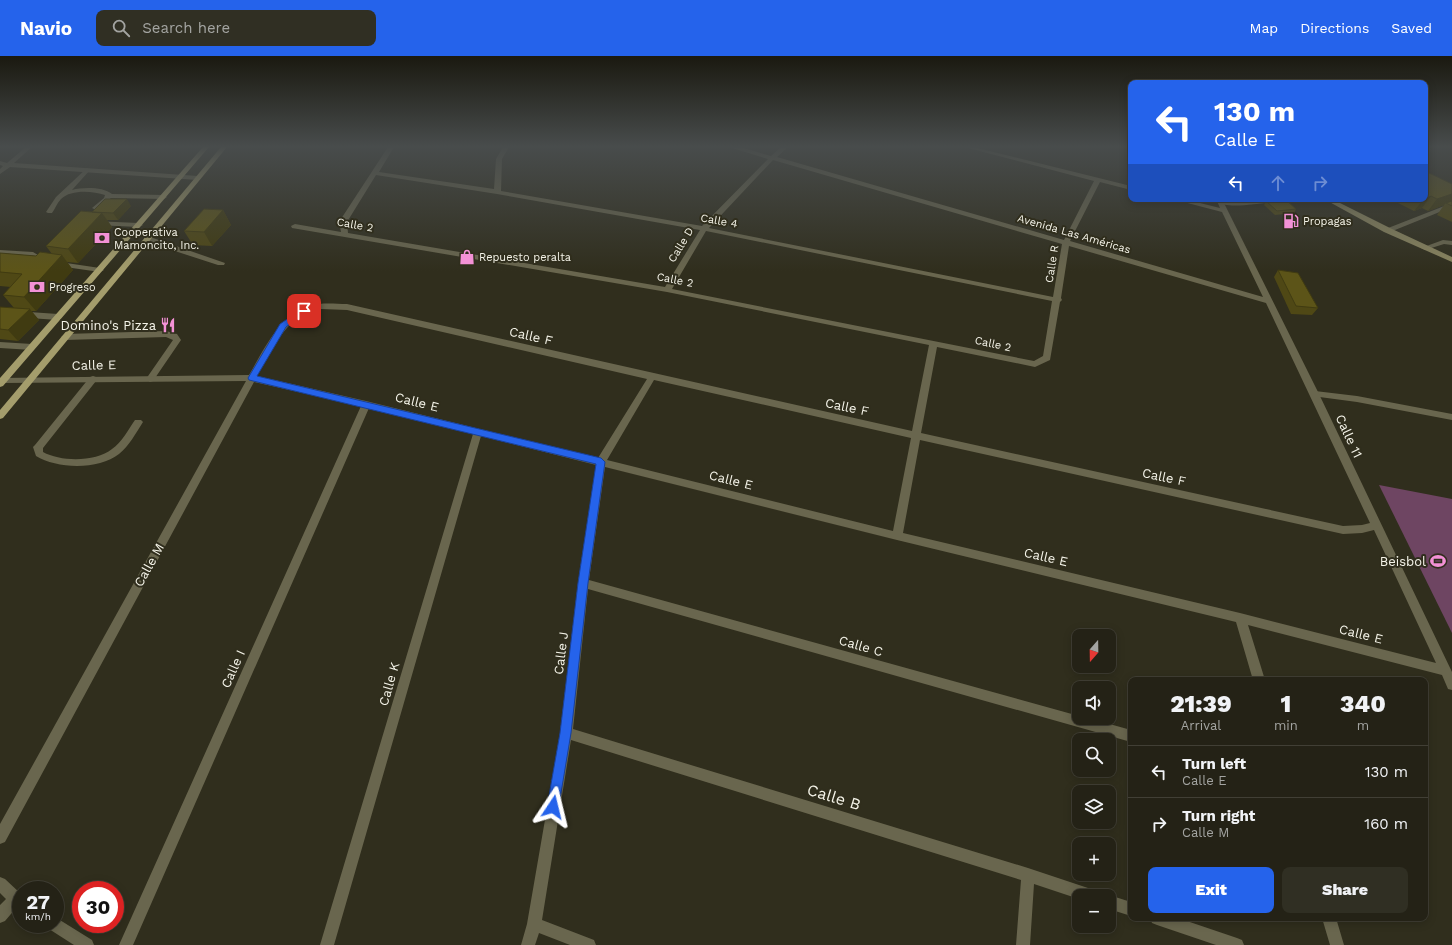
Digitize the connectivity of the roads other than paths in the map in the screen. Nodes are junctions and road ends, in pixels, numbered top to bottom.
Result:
1 (69, 188) edge
2 (170, 188) edge
3 (189, 188) edge
4 (364, 188) edge
5 (474, 188) edge
6 (497, 188) edge
7 (743, 188) edge
8 (877, 188) edge
9 (1094, 188) edge
10 (497, 192) junction
11 (64, 194) junction
12 (109, 196) junction
13 (164, 196) junction
14 (1188, 202) edge
15 (1221, 202) edge
16 (1230, 202) edge
17 (1246, 202) edge
18 (1333, 202) edge
19 (1452, 205) edge
20 (1225, 211) junction
21 (50, 212) dead end
22 (139, 225) junction
23 (294, 226) dead end
24 (704, 229) junction
25 (1387, 230) junction
26 (345, 234) junction
27 (147, 239) junction
28 (1452, 243) edge
29 (1066, 244) junction
30 (1425, 248) junction
31 (0, 252) edge
32 (1452, 260) edge
33 (221, 264) dead end
34 (100, 270) junction
35 (667, 290) junction
36 (1058, 300) junction
37 (1270, 301) junction
38 (313, 308) joint
39 (0, 313) edge
40 (58, 317) junction
41 (65, 337) junction
42 (934, 343) junction
43 (0, 346) edge
44 (32, 347) junction
45 (1048, 358) joint
46 (252, 378) junction
47 (652, 378) junction
48 (93, 379) junction
49 (150, 379) junction
50 (29, 380) junction
51 (2, 382) edge
52 (1315, 394) junction
53 (366, 404) junction
54 (0, 416) edge
55 (1452, 417) edge
56 (138, 422) dead end
57 (478, 432) junction
58 (916, 436) junction
59 (601, 462) junction
60 (1376, 524) junction
61 (897, 536) junction
62 (583, 583) junction
63 (1240, 618) junction
64 (1445, 671) junction
65 (1259, 677) edge
66 (1452, 685) edge
67 (566, 733) junction
68 (1128, 735) edge
69 (0, 837) edge
70 (1028, 875) junction
71 (0, 884) edge
72 (1072, 890) edge
73 (12, 895) edge
74 (1116, 904) edge
75 (12, 906) edge
76 (1128, 908) edge
77 (0, 916) edge
78 (1166, 921) edge
79 (1330, 921) edge
80 (534, 924) junction
81 (64, 930) edge
82 (87, 945) edge
83 (126, 945) edge
84 (327, 945) edge
85 (528, 945) edge
86 (589, 945) edge
87 (1023, 945) edge
88 (1237, 945) edge
89 (1337, 945) edge

1 - 11 street
2 - 13 main road
3 - 27 main road
4 - 26 street
5 - 10 street, Calle 4
6 - 10 street
7 - 24 street, Calle D
8 - 29 street, Avenida Las Américas
9 - 29 street, Calle R
10 - 24 street, Calle 4
11 - 12 street
11 - 21 street
12 - 13 street
12 - 22 street
13 - 22 main road
14 - 20 street
15 - 20 street, Calle 11
16 - 17 street
18 - 25 main road
19 - 25 street
20 - 37 street, Calle 11
22 - 34 main road
23 - 26 street, Calle 2
24 - 35 street, Calle D
24 - 36 street, Calle 4
25 - 30 main road
26 - 35 street, Calle 2
27 - 33 street
27 - 41 main road
28 - 30 street
29 - 36 street, Calle R
29 - 37 street, Avenida Las Américas
30 - 32 main road
31 - 34 street
34 - 40 main road
35 - 42 street, Calle 2
36 - 45 street, Calle R
37 - 52 street, Calle 11
38 - 46 street, Calle M
38 - 47 street, Calle F
39 - 40 street
40 - 44 main road
41 - 49 street
41 - 50 main road
42 - 45 street, Calle 2
42 - 58 street
43 - 44 street
44 - 51 main road
46 - 49 street, Calle E
46 - 53 street, Calle E
46 - 69 street, Calle M
47 - 58 street, Calle F
47 - 59 street, Calle J
48 - 49 street, Calle E
48 - 50 street, Calle E
48 - 56 street
50 - 51 street, Calle E
50 - 54 main road
52 - 55 street
52 - 60 street, Calle 11
53 - 57 street, Calle E
53 - 83 street, Calle I
57 - 59 street, Calle E
57 - 84 street, Calle K
58 - 60 street, Calle F
58 - 61 street
59 - 61 street, Calle E
59 - 62 street, Calle J
60 - 64 street, Calle 11
61 - 63 street, Calle E
62 - 67 street, Calle J
62 - 68 street, Calle C
63 - 64 street, Calle E
63 - 65 street
64 - 66 street, Calle 11
67 - 70 street, Calle B
67 - 80 street, Calle J
70 - 72 street, Calle B
70 - 87 street
71 - 73 street
74 - 76 street
75 - 77 street
78 - 88 street
79 - 89 street
80 - 85 street, Calle J
80 - 86 street
81 - 82 street

